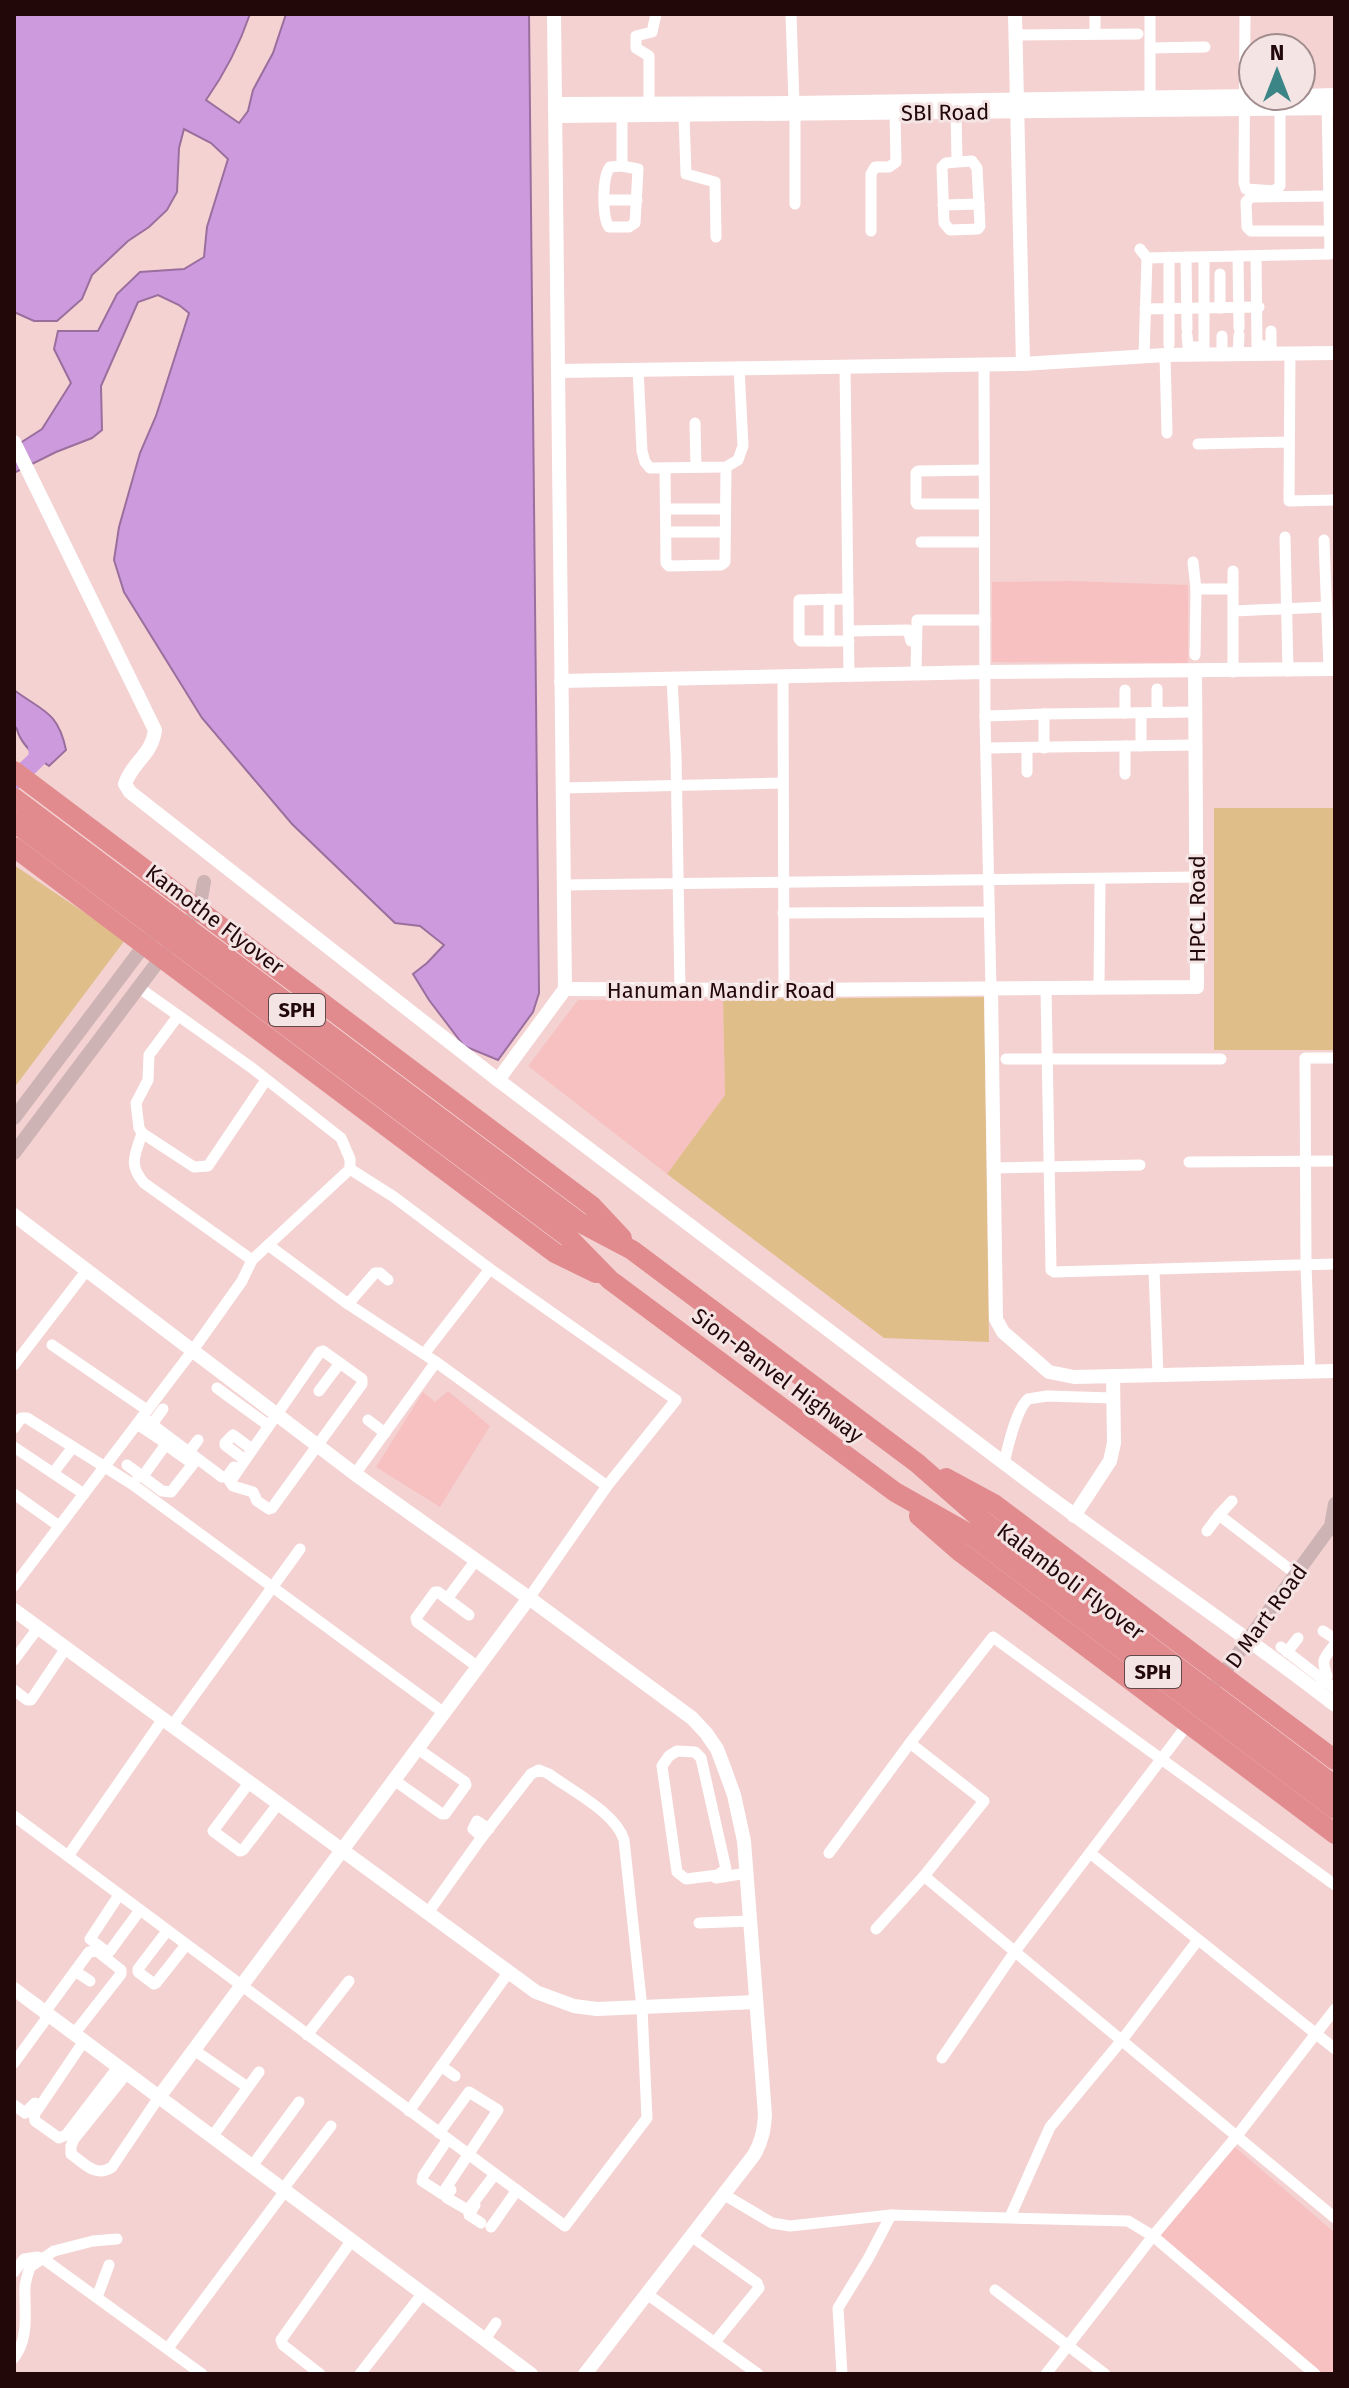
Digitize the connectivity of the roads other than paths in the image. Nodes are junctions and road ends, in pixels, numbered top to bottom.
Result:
1 (554, 14) edge
2 (656, 14) edge
3 (791, 14) edge
4 (1015, 14) edge
5 (1150, 14) edge
6 (1095, 17) dead end
7 (1095, 34) junction
8 (1138, 34) dead end
9 (1015, 35) junction
10 (1205, 47) dead end
11 (1150, 48) junction
12 (1237, 100) edge
13 (1331, 102) edge
14 (649, 103) junction
15 (1150, 103) junction
16 (1017, 105) junction
17 (795, 108) junction
18 (555, 110) junction
19 (956, 112) junction
20 (1247, 112) edge
21 (1280, 112) edge
22 (895, 113) junction
23 (622, 115) junction
24 (684, 115) junction
25 (957, 162) junction
26 (622, 166) junction
27 (1329, 196) junction
28 (605, 200) junction
29 (637, 200) junction
30 (795, 204) dead end
31 (979, 204) junction
32 (943, 205) junction
33 (871, 231) dead end
34 (1332, 231) edge
35 (716, 237) dead end
36 (1238, 256) junction
37 (1256, 256) junction
38 (1169, 257) junction
39 (1186, 257) junction
40 (1204, 257) junction
41 (1220, 274) dead end
42 (1257, 307) junction
43 (1169, 308) junction
44 (1186, 308) junction
45 (1204, 308) junction
46 (1220, 308) junction
47 (1238, 308) junction
48 (1145, 309) junction
49 (1271, 331) dead end
50 (1224, 345) junction
51 (1167, 350) junction
52 (1271, 350) junction
53 (1335, 353) edge
54 (1290, 354) junction
55 (1144, 356) junction
56 (984, 364) junction
57 (1023, 364) junction
58 (845, 366) junction
59 (739, 367) junction
60 (638, 369) junction
61 (558, 371) junction
62 (695, 423) dead end
63 (1167, 433) dead end
64 (14, 442) edge
65 (1289, 442) junction
66 (1198, 444) dead end
67 (696, 467) junction
68 (726, 467) junction
69 (665, 468) junction
70 (984, 470) junction
71 (1335, 500) edge
72 (984, 504) junction
73 (666, 509) junction
74 (725, 509) junction
75 (666, 532) junction
76 (725, 532) junction
77 (1285, 537) dead end
78 (1324, 540) dead end
79 (921, 542) dead end
80 (984, 542) junction
81 (1193, 562) dead end
82 (1233, 571) dead end
83 (1196, 589) junction
84 (1233, 589) junction
85 (829, 599) junction
86 (848, 599) junction
87 (1326, 607) junction
88 (1286, 608) junction
89 (1234, 611) junction
90 (985, 620) junction
91 (849, 636) junction
92 (829, 641) junction
93 (1195, 655) dead end
94 (1332, 669) edge
95 (1288, 671) junction
96 (986, 672) junction
97 (1195, 672) junction
98 (1233, 672) junction
99 (914, 674) junction
100 (849, 676) junction
101 (783, 678) junction
102 (672, 679) junction
103 (561, 681) junction
104 (1157, 689) dead end
105 (1125, 690) dead end
106 (1157, 712) junction
107 (1195, 712) junction
108 (1125, 713) junction
109 (1141, 713) junction
110 (1044, 714) junction
111 (985, 716) junction
112 (1196, 745) junction
113 (1125, 746) junction
114 (1141, 746) junction
115 (986, 748) junction
116 (1027, 748) junction
117 (1044, 748) junction
118 (14, 771) edge
119 (1027, 772) dead end
120 (1125, 774) dead end
121 (783, 783) junction
122 (676, 785) junction
123 (562, 788) junction
124 (14, 798) edge
125 (14, 822) edge
126 (14, 847) edge
127 (220, 863) junction
128 (1197, 877) junction
129 (1100, 879) junction
130 (988, 880) junction
131 (204, 882) joint
132 (783, 883) junction
133 (678, 884) junction
134 (563, 885) junction
135 (191, 903) junction
136 (989, 912) junction
137 (783, 913) junction
138 (154, 950) junction
139 (138, 987) junction
140 (1046, 988) junction
141 (1099, 988) junction
142 (565, 989) junction
143 (991, 989) junction
144 (680, 990) junction
145 (784, 990) junction
146 (178, 1016) junction
147 (1335, 1058) edge
148 (1006, 1059) dead end
149 (1046, 1059) junction
150 (1221, 1059) dead end
151 (266, 1080) junction
152 (498, 1080) junction
153 (14, 1118) edge
154 (142, 1133) junction
155 (14, 1153) edge
156 (1335, 1161) edge
157 (1189, 1162) dead end
158 (1306, 1162) junction
159 (1140, 1165) dead end
160 (1048, 1167) junction
161 (994, 1168) junction
162 (350, 1169) junction
163 (14, 1215) edge
164 (573, 1230) junction
165 (268, 1245) junction
166 (632, 1250) junction
167 (252, 1260) junction
168 (1335, 1264) edge
169 (1306, 1265) junction
170 (490, 1269) junction
171 (87, 1270) junction
172 (1154, 1270) junction
173 (388, 1280) dead end
174 (610, 1280) junction
175 (348, 1304) junction
176 (52, 1345) dead end
177 (193, 1350) junction
178 (424, 1354) junction
179 (436, 1362) junction
180 (340, 1363) junction
181 (14, 1365) edge
182 (1335, 1371) edge
183 (1310, 1372) junction
184 (1158, 1375) junction
185 (1113, 1376) junction
186 (238, 1384) junction
187 (217, 1388) dead end
188 (319, 1391) dead end
189 (1113, 1398) junction
190 (226, 1401) junction
191 (163, 1409) dead end
192 (272, 1416) junction
193 (145, 1419) junction
194 (368, 1420) dead end
195 (14, 1428) edge
196 (385, 1433) junction
197 (198, 1440) dead end
198 (317, 1444) junction
199 (73, 1447) junction
200 (169, 1447) dead end
201 (14, 1450) edge
202 (189, 1452) junction
203 (917, 1463) junction
204 (1004, 1463) junction
205 (127, 1465) dead end
206 (105, 1466) junction
207 (53, 1473) junction
208 (355, 1474) junction
209 (137, 1482) junction
210 (607, 1486) junction
211 (895, 1492) junction
212 (14, 1496) edge
213 (82, 1496) junction
214 (1232, 1501) dead end
215 (1335, 1504) edge
216 (1219, 1515) junction
217 (1074, 1516) junction
218 (58, 1527) junction
219 (1333, 1527) edge
220 (976, 1528) junction
221 (1207, 1531) dead end
222 (300, 1549) dead end
223 (476, 1560) junction
224 (19, 1570) edge
225 (1296, 1574) junction
226 (14, 1586) edge
227 (272, 1587) junction
228 (529, 1598) junction
229 (447, 1599) junction
230 (14, 1610) edge
231 (469, 1615) dead end
232 (38, 1628) junction
233 (1323, 1631) dead end
234 (1298, 1638) dead end
235 (1250, 1639) junction
236 (1335, 1642) edge
237 (66, 1648) junction
238 (14, 1660) edge
239 (478, 1667) junction
240 (1223, 1676) junction
241 (1320, 1685) junction
242 (1335, 1689) edge
243 (14, 1690) edge
244 (1335, 1705) edge
245 (444, 1713) junction
246 (168, 1723) junction
247 (1188, 1724) junction
248 (910, 1743) junction
249 (418, 1749) junction
250 (717, 1749) junction
251 (1161, 1758) junction
252 (1335, 1760) edge
253 (702, 1762) junction
254 (394, 1780) junction
255 (249, 1783) junction
256 (1335, 1786) edge
257 (278, 1804) junction
258 (1335, 1809) edge
259 (14, 1816) edge
260 (1335, 1834) edge
261 (342, 1851) junction
262 (829, 1853) dead end
263 (1090, 1853) junction
264 (68, 1856) junction
265 (747, 1873) junction
266 (924, 1876) junction
267 (708, 1880) dead end
268 (1335, 1885) edge
269 (119, 1895) junction
270 (141, 1911) junction
271 (427, 1914) junction
272 (750, 1921) junction
273 (699, 1923) dead end
274 (876, 1929) dead end
275 (167, 1931) junction
276 (1198, 1940) junction
277 (186, 1945) junction
278 (1016, 1950) junction
279 (113, 1952) dead end
280 (75, 1971) junction
281 (508, 1973) junction
282 (90, 1981) dead end
283 (349, 1981) dead end
284 (241, 1987) junction
285 (14, 1989) edge
286 (756, 2002) junction
287 (642, 2008) junction
288 (1335, 2009) edge
289 (47, 2014) junction
290 (1317, 2034) junction
291 (307, 2035) junction
292 (80, 2038) junction
293 (1122, 2040) junction
294 (1335, 2049) edge
295 (194, 2050) junction
296 (942, 2058) dead end
297 (14, 2063) edge
298 (441, 2066) junction
299 (122, 2070) junction
300 (455, 2076) dead end
301 (243, 2084) junction
302 (468, 2087) dead end
303 (159, 2097) junction
304 (297, 2102) dead end
305 (14, 2105) edge
306 (409, 2111) junction
307 (331, 2126) dead end
308 (441, 2134) junction
309 (210, 2135) junction
310 (1236, 2137) junction
311 (471, 2156) junction
312 (250, 2165) junction
313 (496, 2174) junction
314 (284, 2190) junction
315 (517, 2190) junction
316 (723, 2194) junction
317 (891, 2215) junction
318 (1010, 2217) junction
319 (1335, 2218) edge
320 (691, 2236) junction
321 (1153, 2236) junction
322 (117, 2239) dead end
323 (352, 2240) junction
324 (42, 2259) junction
325 (109, 2265) dead end
326 (14, 2272) edge
327 (995, 2290) dead end
328 (423, 2293) junction
329 (647, 2294) junction
330 (97, 2297) junction
331 (496, 2323) dead end
332 (485, 2339) junction
333 (715, 2342) junction
334 (1069, 2346) junction
335 (168, 2348) junction
336 (14, 2358) edge
337 (202, 2374) edge
338 (320, 2374) edge
339 (360, 2374) edge
340 (531, 2374) edge
341 (585, 2374) edge
342 (758, 2374) edge
343 (842, 2374) edge
344 (1046, 2374) edge
345 (1105, 2374) edge
346 (1315, 2374) edge

1 - 18 street
2 - 14 street
3 - 17 street
4 - 9 street
5 - 11 street
6 - 7 street
7 - 8 street
7 - 9 street
9 - 16 street
10 - 11 street
11 - 15 street
12 - 15 street, SBI Road
13 - 27 street
14 - 17 street, SBI Road
14 - 18 street, SBI Road
15 - 16 street, SBI Road
16 - 17 street, SBI Road
16 - 19 street, SBI Road
16 - 57 street
17 - 22 street, SBI Road
17 - 24 street, SBI Road
17 - 30 street
18 - 23 street, SBI Road
18 - 61 street
19 - 22 street, SBI Road
19 - 25 street
20 - 21 street
22 - 33 street
23 - 24 street, SBI Road
23 - 26 street
24 - 35 street
25 - 31 street
25 - 32 street
26 - 28 street
26 - 29 street
27 - 34 street
27 - 34 street
28 - 29 street
28 - 29 street
31 - 32 street
31 - 32 street
34 - 37 street
36 - 37 street
36 - 40 street
36 - 47 street
37 - 42 street
38 - 39 street
38 - 43 street
38 - 48 street
39 - 40 street
39 - 44 street
40 - 45 street
41 - 46 street
42 - 47 street
42 - 52 street
43 - 44 street
43 - 48 street
43 - 51 street
44 - 45 street
44 - 50 street
45 - 46 street
45 - 50 street
46 - 47 street
47 - 50 street
48 - 55 street
49 - 52 street
50 - 51 street
50 - 52 street
51 - 55 street
51 - 63 street
52 - 54 street
53 - 54 street
54 - 65 street
55 - 57 street
56 - 57 street
56 - 58 street
56 - 70 street
58 - 59 street
58 - 86 street
59 - 60 street
59 - 68 street
60 - 61 street
60 - 69 street
61 - 103 street
62 - 67 street
64 - 127 street
65 - 66 street
65 - 71 street
67 - 68 street
67 - 69 street
68 - 74 street
69 - 73 street
70 - 72 street
70 - 72 street
72 - 80 street
73 - 74 street
73 - 75 street
74 - 76 street
75 - 76 street
75 - 76 street
77 - 88 street
78 - 87 street
79 - 80 street
80 - 90 street
81 - 83 street
82 - 84 street
83 - 84 street
83 - 93 street
84 - 89 street
85 - 86 street
85 - 92 street
85 - 92 street
86 - 91 street
87 - 88 street
87 - 94 street
88 - 89 street
88 - 95 street
89 - 98 street
90 - 96 street
90 - 99 street
91 - 92 street
91 - 99 street
91 - 100 street
94 - 95 street
95 - 98 street
96 - 97 street
96 - 99 street
96 - 111 street
97 - 98 street
97 - 107 street, HPCL Road
99 - 100 street
100 - 101 street
101 - 102 street
101 - 121 street
102 - 103 street
102 - 122 street
103 - 123 street
104 - 106 street
105 - 108 street
106 - 107 street
106 - 109 street
107 - 112 street, HPCL Road
108 - 109 street
108 - 110 street
109 - 114 street
110 - 111 street
110 - 117 street
111 - 115 street
112 - 114 street
112 - 128 street, HPCL Road
113 - 114 street
113 - 117 street
113 - 120 street
115 - 116 street
115 - 130 street
116 - 117 street
116 - 119 street
118 - 135 highway
121 - 122 street
121 - 132 street
122 - 123 street
122 - 133 street
123 - 134 street
124 - 164 highway, Kamothe Flyover / SPH
125 - 164 highway, Kamothe Flyover / SPH
126 - 138 highway
127 - 131 street
127 - 152 street
128 - 129 street
128 - 141 street, HPCL Road
129 - 130 street
129 - 141 street
130 - 132 street
130 - 136 street
131 - 135 main road
132 - 133 street
132 - 137 street
133 - 134 street
133 - 144 street
134 - 142 street
135 - 138 main road
135 - 138 main road
135 - 166 highway
136 - 137 street
136 - 143 street
137 - 145 street
138 - 139 main road
138 - 153 main road
138 - 174 highway
139 - 146 street
139 - 155 main road
140 - 141 street, HPCL Road
140 - 143 street, HPCL Road
140 - 149 street
142 - 144 street, Hanuman Mandir Road
142 - 152 street
143 - 145 street, Hanuman Mandir Road
143 - 161 street
144 - 145 street, Hanuman Mandir Road
146 - 151 street
146 - 154 street
147 - 158 street
148 - 149 street
149 - 150 street
149 - 160 street
151 - 154 street
151 - 162 street
152 - 204 street
154 - 167 street
156 - 158 street
157 - 158 street
158 - 169 street
159 - 160 street
160 - 161 street
160 - 172 street
161 - 185 street
162 - 165 street
162 - 170 street
163 - 171 street
164 - 166 highway, Sion-Panvel Highway / SPH
164 - 174 highway, Sion-Panvel Highway / SPH
165 - 167 street
165 - 175 street
166 - 203 highway, Sion-Panvel Highway / SPH
167 - 177 street
168 - 169 street
169 - 172 street
169 - 183 street
170 - 178 street
170 - 210 street
171 - 177 street
171 - 181 street
172 - 184 street
173 - 175 street
174 - 211 highway, Sion-Panvel Highway / SPH
175 - 178 street
176 - 193 street
177 - 186 street
177 - 193 street
178 - 179 street
179 - 196 street
179 - 210 street
180 - 188 street
180 - 192 street
180 - 198 street
182 - 183 street
183 - 184 street
184 - 185 street
185 - 189 street
186 - 190 street
186 - 192 street
187 - 190 street
189 - 204 street
189 - 217 street
190 - 192 street
191 - 193 street
192 - 198 street
192 - 198 street
192 - 202 street
193 - 202 street
193 - 206 street
193 - 209 street
194 - 196 street
195 - 199 street
196 - 208 street
197 - 202 street
198 - 208 street
199 - 206 street
199 - 207 street
200 - 209 street
201 - 207 street
201 - 213 street
203 - 220 highway, Sion-Panvel Highway / SPH
203 - 240 highway
204 - 217 street
205 - 209 street
206 - 209 street
206 - 213 street
207 - 213 street
208 - 223 street
209 - 227 street
210 - 228 street
211 - 220 highway, Sion-Panvel Highway / SPH
211 - 247 highway
212 - 218 street
213 - 218 street
214 - 216 street
215 - 219 main road, D Mart Road
216 - 221 street
216 - 225 street
217 - 235 street
218 - 224 street
219 - 225 main road, D Mart Road
220 - 256 highway, Kalamboli Flyover / SPH
220 - 258 highway, Kalamboli Flyover / SPH
222 - 227 street
223 - 228 street
223 - 229 street
224 - 226 street
225 - 235 main road, D Mart Road
227 - 245 street
227 - 246 street
228 - 239 street
228 - 250 street
229 - 231 street
229 - 239 street
230 - 232 street
232 - 237 street
232 - 238 street
233 - 236 street
234 - 241 street
235 - 240 main road, D Mart Road
235 - 241 street
236 - 241 street
237 - 243 street
237 - 246 street
239 - 245 street
240 - 247 main road, D Mart Road
240 - 252 highway
241 - 242 street
241 - 244 street
245 - 249 street
246 - 255 street
246 - 264 street
247 - 251 street
247 - 260 highway
248 - 251 street
248 - 262 street
248 - 266 street
249 - 254 street
249 - 254 street
250 - 253 street
250 - 265 street
251 - 263 street
251 - 268 street
253 - 253 street
254 - 261 street
255 - 257 street
255 - 257 street
257 - 261 street
259 - 264 street
261 - 271 street
261 - 284 street
263 - 276 street
263 - 278 street
264 - 269 street
265 - 267 street
265 - 272 street
266 - 274 street
266 - 278 street
269 - 270 street
269 - 270 street
270 - 275 street
270 - 279 street
271 - 281 street
271 - 287 street
272 - 273 street
272 - 286 street
275 - 277 street
275 - 277 street
276 - 290 street
276 - 293 street
277 - 284 street
278 - 293 street
278 - 296 street
280 - 282 street
280 - 289 street
280 - 292 street
281 - 287 street
281 - 298 street
283 - 291 street
284 - 291 street
284 - 295 street
285 - 289 street
286 - 287 street
286 - 316 street
287 - 315 street
288 - 290 street
289 - 292 street
289 - 297 street
290 - 294 street
290 - 310 street
291 - 306 street
292 - 299 street
292 - 299 street
292 - 305 street
293 - 310 street
293 - 318 street
295 - 301 street
295 - 303 street
298 - 300 street
298 - 306 street
299 - 303 street
299 - 303 street
301 - 309 street
301 - 309 street
302 - 308 street
303 - 309 street
304 - 312 street
306 - 308 street
307 - 314 street
308 - 311 street
308 - 311 street
308 - 311 street
309 - 312 street
310 - 319 street
310 - 321 street
311 - 313 street
311 - 313 street
312 - 314 street
313 - 315 street
313 - 315 street
314 - 323 street
314 - 335 street
316 - 317 street
316 - 320 street
317 - 318 street
317 - 343 street
318 - 321 street
320 - 329 street
320 - 333 street
321 - 334 street
321 - 346 street
322 - 324 street
323 - 328 street
323 - 338 street
324 - 326 street
324 - 330 street
324 - 336 street
325 - 330 street
327 - 334 street
328 - 332 street
328 - 339 street
329 - 333 street
329 - 341 street
330 - 335 street
331 - 332 street
332 - 340 street
333 - 342 street
334 - 344 street
334 - 345 street
335 - 337 street

